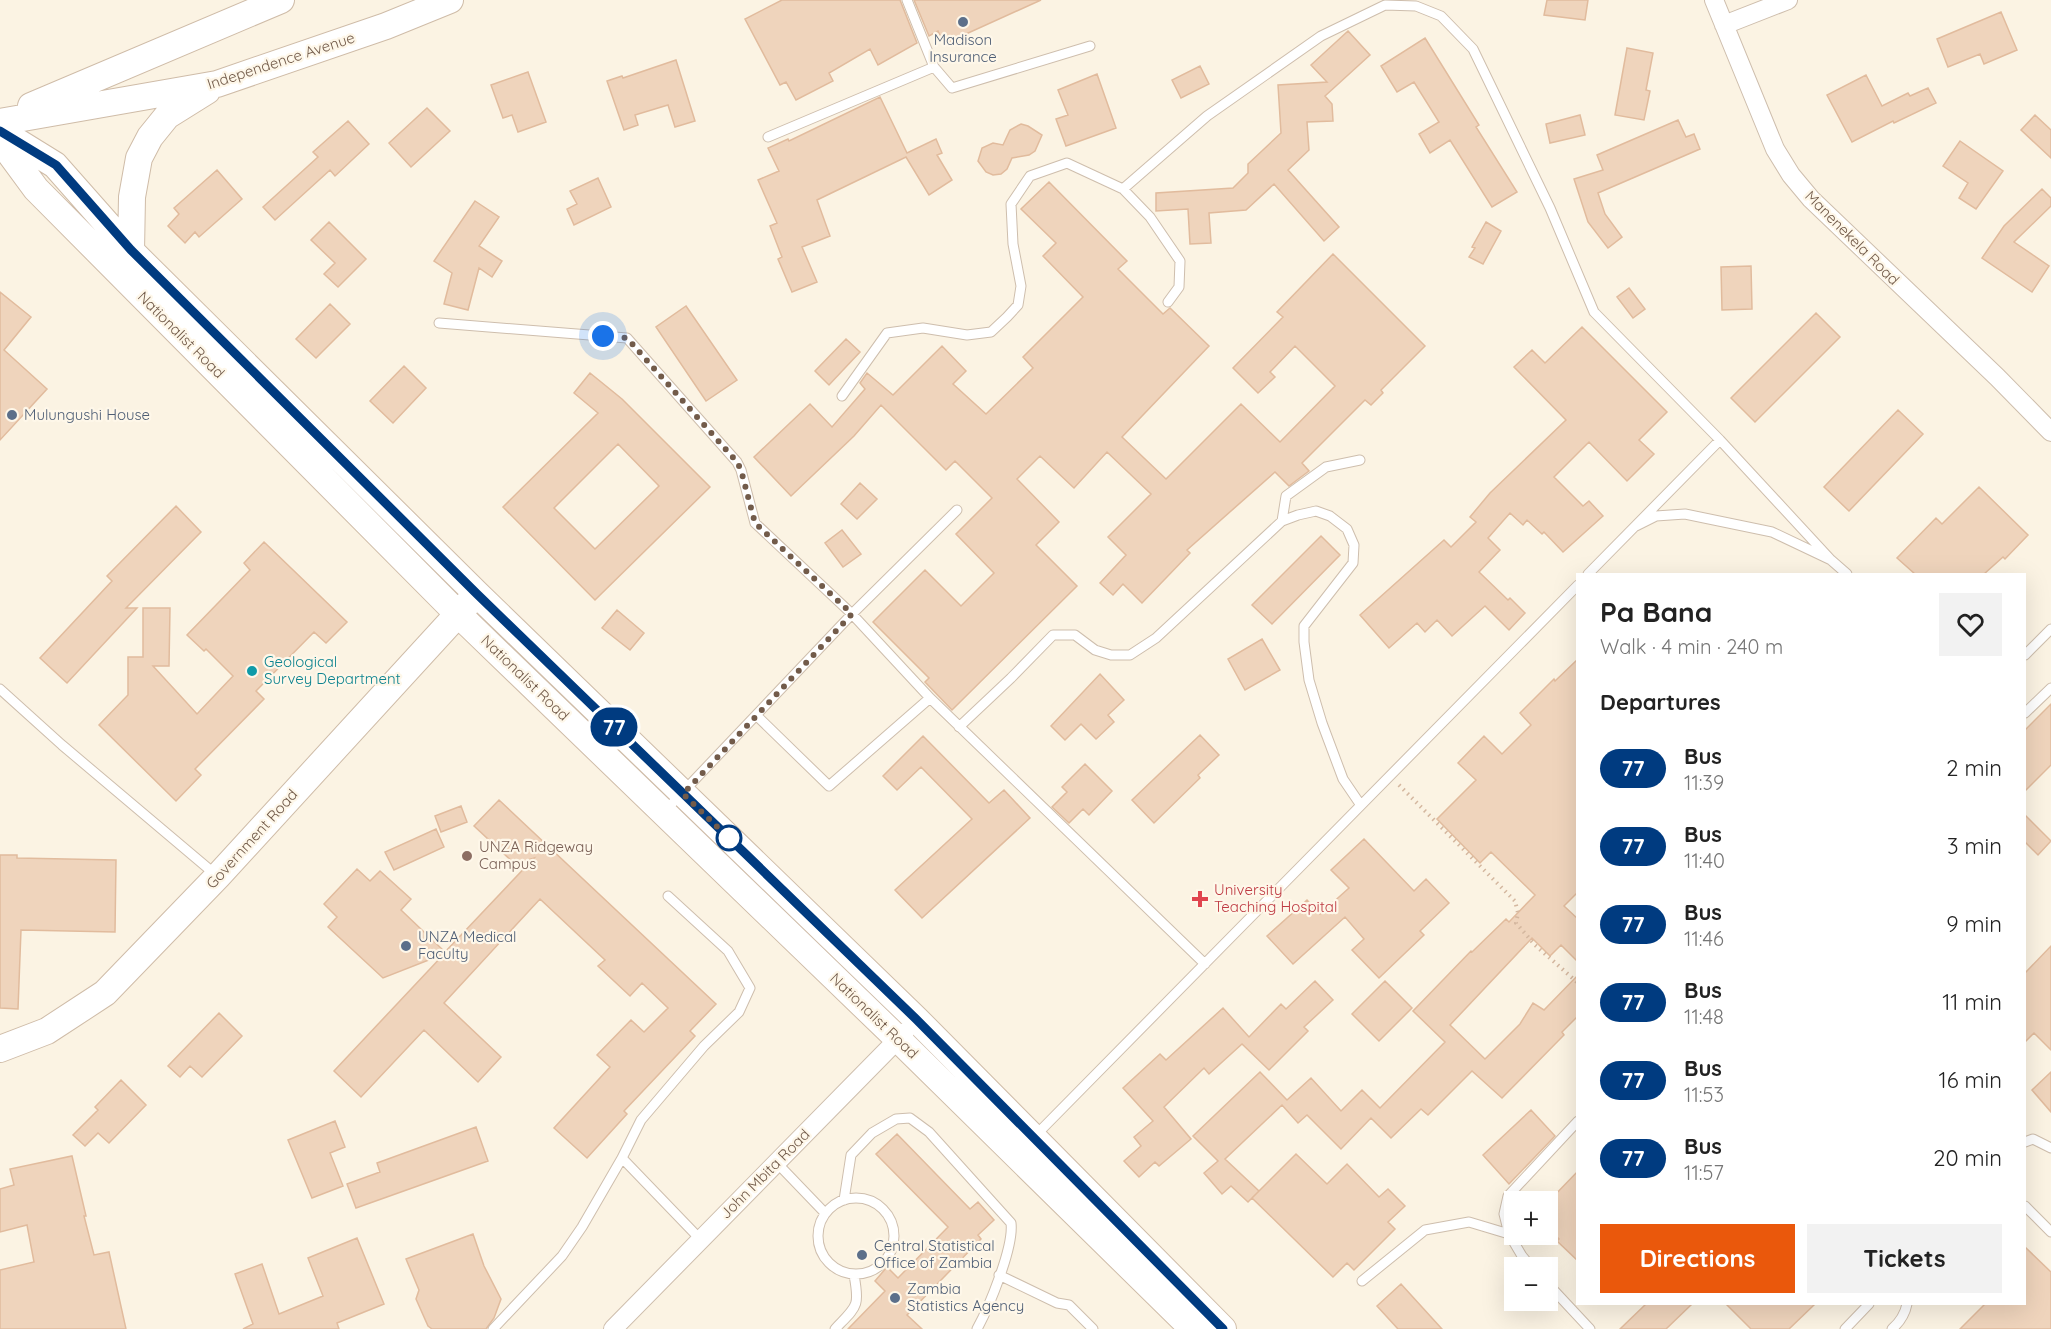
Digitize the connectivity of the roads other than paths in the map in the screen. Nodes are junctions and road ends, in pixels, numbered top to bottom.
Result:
1 (281, 0) edge
2 (450, 0) edge
3 (907, 0) edge
4 (1714, 0) edge
5 (1788, 0) edge
6 (1724, 25) junction
7 (1090, 46) dead end
8 (934, 67) junction
9 (218, 84) junction
10 (0, 121) edge
11 (0, 131) edge
12 (768, 137) dead end
13 (0, 140) edge
14 (1123, 189) junction
15 (131, 250) junction
16 (1168, 302) dead end
17 (439, 323) dead end
18 (842, 396) dead end
19 (2051, 432) edge
20 (1720, 440) junction
21 (1360, 460) dead end
22 (957, 510) dead end
23 (1282, 521) junction
24 (1636, 526) junction
25 (1831, 560) junction
26 (1589, 573) edge
27 (1846, 573) edge
28 (1576, 587) edge
29 (477, 594) junction
30 (458, 613) junction
31 (852, 614) junction
32 (2051, 629) edge
33 (2026, 654) edge
34 (2051, 688) edge
35 (0, 689) edge
36 (930, 698) junction
37 (2026, 698) edge
38 (2033, 705) junction
39 (2026, 712) edge
40 (757, 716) junction
41 (959, 727) junction
42 (683, 794) junction
43 (1360, 804) junction
44 (664, 812) junction
45 (218, 876) junction
46 (668, 896) dead end
47 (1205, 964) junction
48 (916, 1019) junction
49 (898, 1040) junction
50 (0, 1049) edge
51 (1576, 1123) edge
52 (1034, 1137) junction
53 (2026, 1142) edge
54 (2051, 1148) edge
55 (622, 1158) junction
56 (776, 1162) junction
57 (1513, 1191) edge
58 (844, 1200) junction
59 (2026, 1207) edge
60 (825, 1213) junction
61 (1504, 1232) edge
62 (2051, 1232) edge
63 (700, 1239) junction
64 (854, 1275) junction
65 (999, 1275) junction
66 (1362, 1281) dead end
67 (1558, 1295) edge
68 (1868, 1305) edge
69 (1907, 1305) edge
70 (493, 1329) edge
71 (613, 1329) edge
72 (836, 1329) edge
73 (977, 1329) edge
74 (1093, 1329) edge
75 (1193, 1329) edge
76 (1223, 1329) edge
77 (1590, 1329) edge
78 (1845, 1329) edge
79 (1892, 1329) edge

1 - 10 main road, Independence Avenue
2 - 9 main road, Independence Avenue
3 - 8 lane
4 - 6 street, Manenekela Road
5 - 6 street
6 - 19 street, Manenekela Road
7 - 8 lane
8 - 12 lane
9 - 10 main road, Independence Avenue
9 - 15 main road
11 - 15 main road, Nationalist Road
13 - 30 main road, Nationalist Road
14 - 16 lane
14 - 18 lane
14 - 20 lane
15 - 29 main road, Nationalist Road
17 - 31 lane
20 - 24 lane
20 - 25 lane
21 - 23 lane
22 - 31 lane
23 - 41 lane
23 - 43 lane
24 - 25 lane
24 - 26 lane
25 - 27 lane
28 - 43 lane
29 - 30 main road, Government Road
29 - 42 main road, Nationalist Road
30 - 44 main road, Nationalist Road
30 - 45 main road, Government Road
31 - 36 lane
31 - 40 lane
32 - 33 lane
34 - 38 lane
35 - 45 lane
36 - 40 lane
36 - 41 lane
37 - 38 lane
38 - 39 lane
40 - 42 lane
41 - 47 lane
42 - 44 lane
42 - 48 main road, Nationalist Road
43 - 47 lane
44 - 49 main road, Nationalist Road
45 - 50 main road, Government Road
46 - 55 lane
47 - 52 lane
48 - 49 street, John Mbita Road
48 - 52 main road, Nationalist Road
49 - 56 street, John Mbita Road
49 - 75 main road, Nationalist Road
51 - 57 lane
52 - 76 main road, Nationalist Road
53 - 54 lane
55 - 63 lane
55 - 70 lane
56 - 60 lane
56 - 63 street, John Mbita Road
58 - 60 lane
58 - 64 lane
58 - 65 lane
59 - 62 lane
60 - 64 lane
61 - 66 lane
63 - 71 street, John Mbita Road
64 - 72 lane
65 - 73 lane
65 - 74 lane
67 - 77 lane
68 - 78 lane
69 - 79 lane

